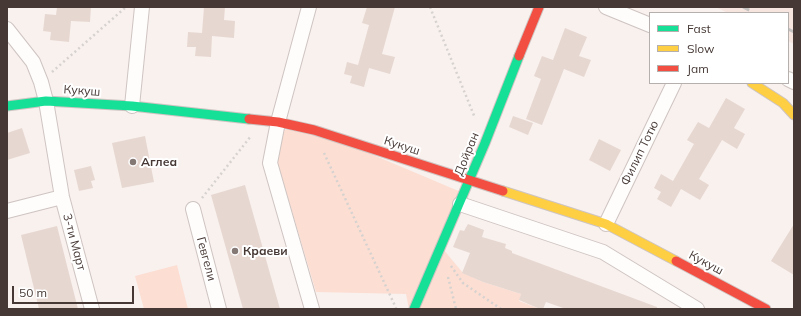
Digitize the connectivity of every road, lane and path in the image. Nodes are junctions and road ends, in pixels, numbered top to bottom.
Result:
1 (127, 7) edge
2 (142, 7) edge
3 (309, 7) edge
4 (430, 7) edge
5 (539, 7) edge
6 (606, 7) edge
7 (649, 25) edge
8 (7, 29) edge
9 (41, 82) junction
10 (674, 84) edge
11 (754, 84) edge
12 (46, 101) junction
13 (7, 106) edge
14 (132, 106) junction
15 (794, 115) edge
16 (263, 120) junction
17 (278, 122) junction
18 (485, 143) junction
19 (324, 152) dead end
20 (470, 180) junction
21 (62, 197) junction
22 (460, 204) junction
23 (193, 210) joint
24 (7, 211) edge
25 (606, 224) junction
26 (440, 248) junction
27 (743, 304) edge
28 (92, 309) edge
29 (219, 309) edge
30 (312, 309) edge
31 (397, 309) edge
32 (414, 309) edge
33 (501, 309) edge
34 (697, 309) edge
35 (766, 309) edge

1 - 9 path
2 - 14 street
3 - 17 street
4 - 18 path
5 - 18 street, Дойран
6 - 7 street
8 - 9 street, 3-ти Март
9 - 12 street, 3-ти Март
10 - 25 street, Филип Тотю
11 - 15 street
12 - 13 street, Кукуш
12 - 14 street, Кукуш
12 - 21 street, 3-ти Март
14 - 16 street, Кукуш
16 - 17 street, Кукуш
16 - 23 path
17 - 20 street, Кукуш
17 - 30 street
18 - 20 street, Дойран
19 - 31 path
20 - 22 street, Дойран
20 - 25 street, Кукуш
21 - 24 street, 3-ти Март
21 - 28 street, 3-ти Март
22 - 26 street, Дойран
22 - 34 street
23 - 29 street, Гевгели
25 - 27 street, Кукуш
26 - 32 street, Дойран
26 - 33 path
27 - 35 street, Кукуш

